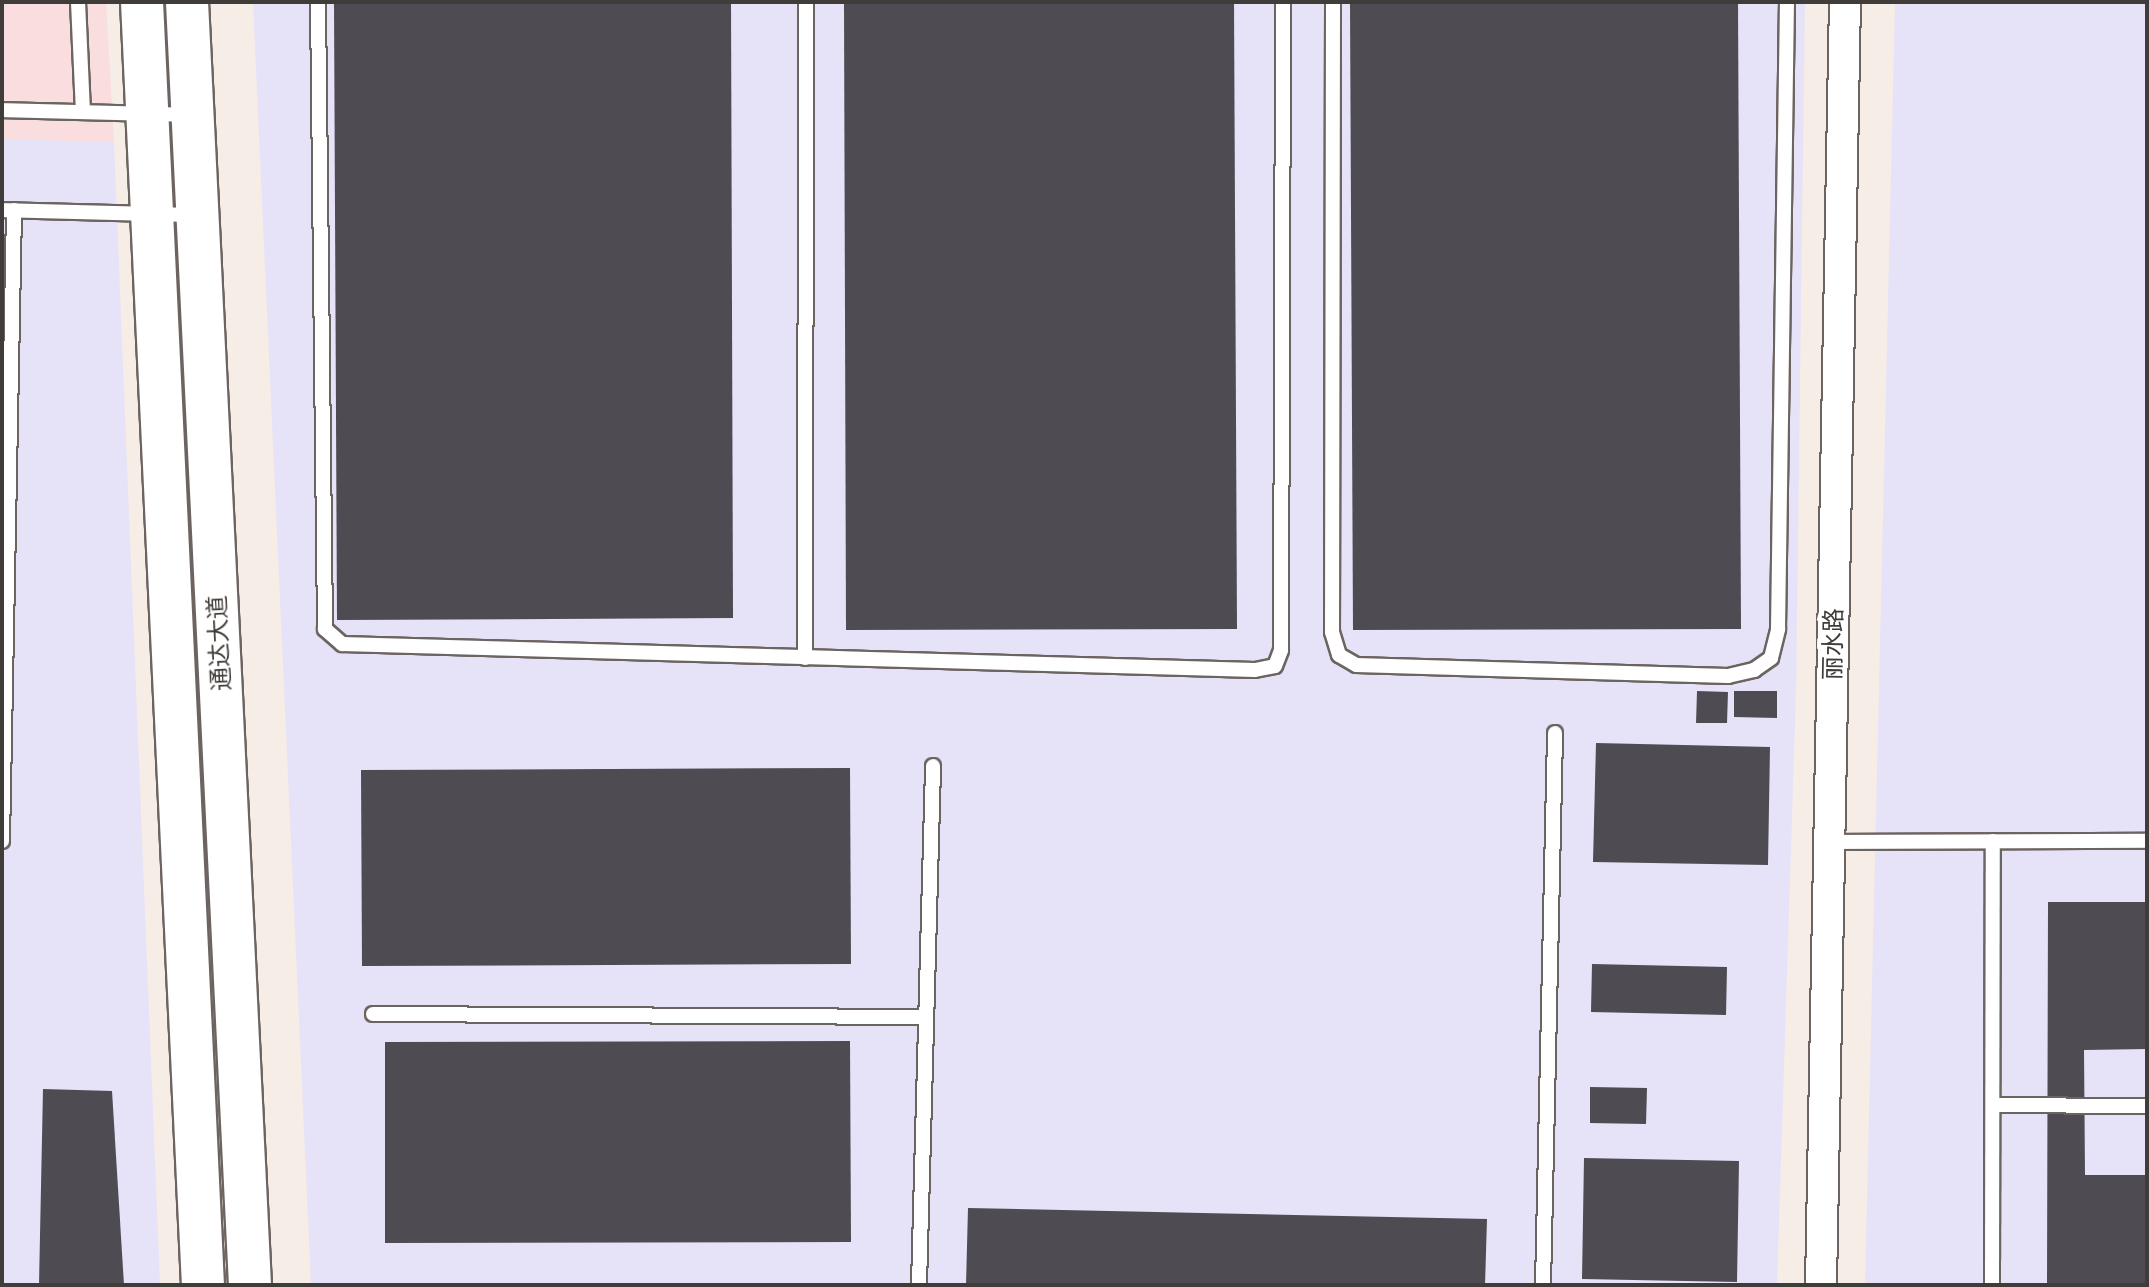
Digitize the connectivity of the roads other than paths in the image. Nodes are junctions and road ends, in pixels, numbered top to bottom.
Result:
1 (78, 2) edge
2 (142, 2) edge
3 (187, 2) edge
4 (318, 2) edge
5 (806, 2) edge
6 (1283, 2) edge
7 (1333, 2) edge
8 (1787, 2) edge
9 (1845, 2) edge
10 (2, 110) edge
11 (83, 112) junction
12 (147, 113) junction
13 (193, 115) junction
14 (8, 210) edge
15 (152, 214) junction
16 (198, 215) junction
17 (805, 658) junction
18 (1555, 733) dead end
19 (933, 766) dead end
20 (2, 841) edge
21 (1993, 841) junction
22 (2147, 841) edge
23 (1830, 842) junction
24 (373, 1014) dead end
25 (926, 1017) junction
26 (1993, 1105) junction
27 (2147, 1106) edge
28 (203, 1285) edge
29 (250, 1285) edge
30 (919, 1285) edge
31 (1543, 1285) edge
32 (1821, 1285) edge
33 (1992, 1285) edge

1 - 11 lane
2 - 12 main road, 通达大道
3 - 13 main road, 通达大道
4 - 17 lane
5 - 17 lane
6 - 17 lane
7 - 8 lane
9 - 23 street, 丽水路
10 - 11 lane
11 - 12 lane
12 - 13 lane
12 - 15 main road, 通达大道
13 - 16 main road, 通达大道
14 - 15 lane
14 - 20 lane
15 - 16 lane
15 - 28 main road, 通达大道
16 - 29 main road, 通达大道
18 - 31 lane
19 - 25 lane
21 - 22 lane
21 - 23 lane
21 - 26 lane
23 - 32 street, 丽水路
24 - 25 lane
25 - 30 lane
26 - 27 lane
26 - 33 lane

